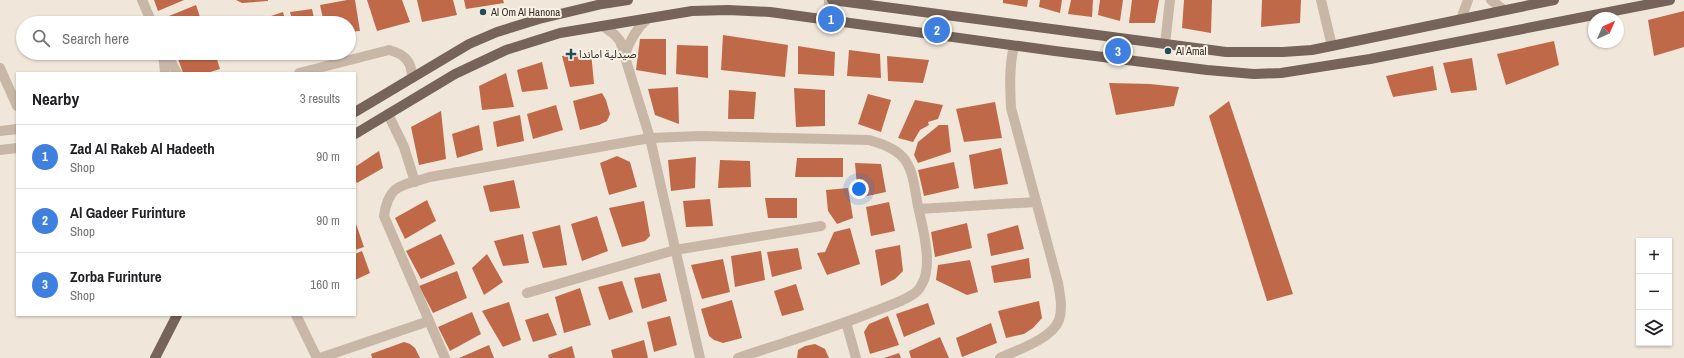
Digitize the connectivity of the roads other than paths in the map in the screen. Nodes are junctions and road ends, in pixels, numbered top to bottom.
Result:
1 (142, 0) edge
2 (628, 0) edge
3 (829, 0) edge
4 (832, 0) edge
5 (1170, 0) edge
6 (1321, 0) edge
7 (1468, 0) edge
8 (1490, 0) edge
9 (1554, 0) edge
10 (1670, 0) edge
11 (599, 2) edge
12 (1504, 10) junction
13 (149, 16) edge
14 (647, 19) junction
15 (1461, 19) junction
16 (828, 20) junction
17 (603, 26) junction
18 (1165, 44) junction
19 (1014, 46) junction
20 (1332, 46) junction
21 (625, 54) junction
22 (356, 58) edge
23 (165, 60) edge
24 (169, 60) edge
25 (350, 60) edge
26 (0, 68) edge
27 (165, 72) edge
28 (176, 72) edge
29 (303, 72) edge
30 (412, 78) junction
31 (16, 104) edge
32 (356, 111) edge
33 (388, 114) junction
34 (16, 129) edge
35 (0, 131) edge
36 (356, 133) edge
37 (650, 138) junction
38 (16, 148) edge
39 (0, 150) edge
40 (416, 182) junction
41 (1036, 202) junction
42 (919, 209) junction
43 (821, 226) dead end
44 (675, 250) junction
45 (527, 293) dead end
46 (176, 316) edge
47 (180, 316) edge
48 (297, 316) edge
49 (429, 321) junction
50 (846, 322) junction
51 (162, 344) junction
52 (155, 358) edge
53 (318, 358) edge
54 (445, 358) edge
55 (700, 358) edge
56 (738, 358) edge
57 (856, 358) edge
58 (1000, 358) edge

1 - 13 street
2 - 11 main road
3 - 16 street
4 - 18 main road
5 - 18 street
6 - 20 street
7 - 15 street
8 - 12 street
9 - 12 main road
10 - 19 main road
11 - 30 main road
12 - 15 main road
14 - 16 main road
14 - 17 main road
14 - 21 street
15 - 20 main road
16 - 19 main road
17 - 21 street
17 - 33 main road
18 - 20 main road
19 - 41 street
21 - 37 street
22 - 30 street
23 - 27 street
24 - 28 street
25 - 29 street
26 - 31 street
30 - 32 main road
33 - 36 main road
33 - 40 street
34 - 35 street
37 - 40 street
37 - 42 street
37 - 44 street
38 - 39 street
40 - 49 street
41 - 42 street
41 - 58 street
42 - 50 street
43 - 44 street
44 - 45 street
44 - 55 street
46 - 51 main road
47 - 51 main road
48 - 53 street
49 - 53 street
49 - 54 street
50 - 56 street
50 - 57 street
51 - 52 main road

